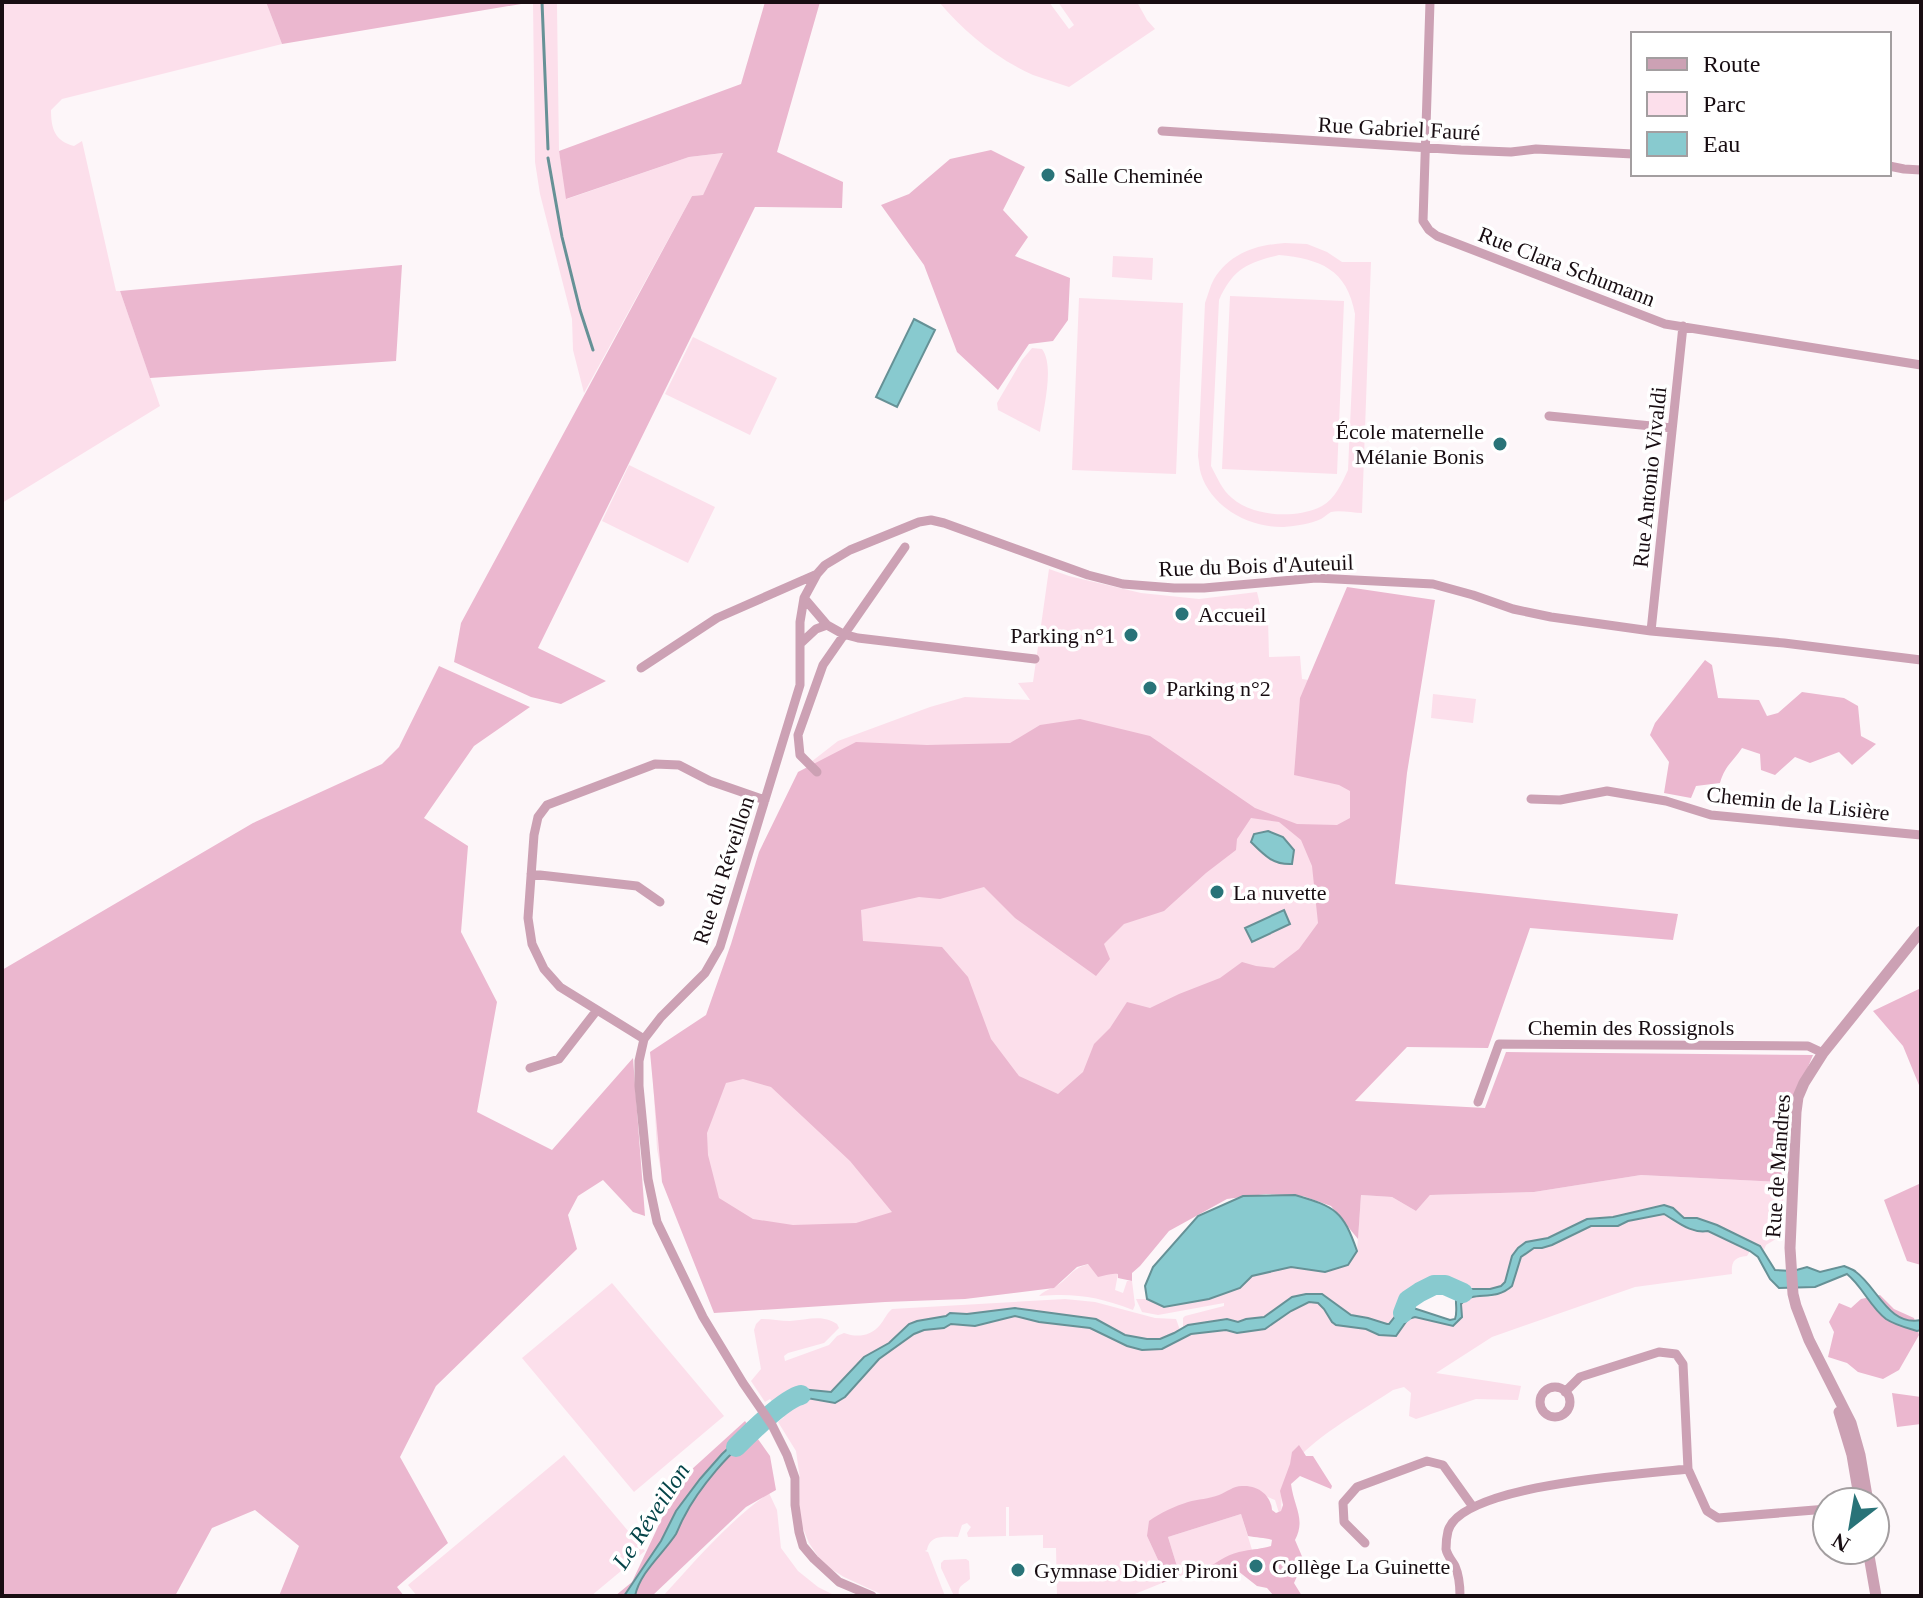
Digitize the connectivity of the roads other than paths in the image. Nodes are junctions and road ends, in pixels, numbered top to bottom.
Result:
1 (1430, 2) edge
2 (1162, 131) dead end
3 (1424, 148) junction
4 (1631, 154) edge
5 (1891, 166) edge
6 (1921, 170) edge
7 (1683, 326) junction
8 (1921, 365) edge
9 (1549, 416) dead end
10 (1672, 428) junction
11 (931, 520) joint
12 (905, 547) dead end
13 (817, 574) junction
14 (804, 598) junction
15 (827, 625) junction
16 (1651, 631) junction
17 (843, 634) junction
18 (801, 643) junction
19 (1035, 659) dead end
20 (1921, 660) edge
21 (641, 668) dead end
22 (817, 772) dead end
23 (1531, 799) dead end
24 (765, 800) junction
25 (1921, 835) edge
26 (531, 874) junction
27 (660, 902) dead end
28 (1921, 931) edge
29 (597, 1010) junction
30 (644, 1039) junction
31 (1823, 1053) junction
32 (530, 1068) dead end
33 (1478, 1102) dead end
34 (1832, 1388) junction
35 (1565, 1392) dead end
36 (1688, 1469) junction
37 (1857, 1486) edge
38 (1865, 1486) edge
39 (1473, 1507) junction
40 (1811, 1510) edge
41 (1365, 1543) dead end
42 (1872, 1566) edge
43 (872, 1596) edge
44 (1460, 1596) edge
45 (1876, 1596) edge

1 - 3 street, Rue Clara Schumann
2 - 3 street, Rue Gabriel Fauré
3 - 4 street, Rue Gabriel Fauré
3 - 7 street, Rue Clara Schumann
5 - 6 street
7 - 8 street, Rue Clara Schumann
7 - 10 street, Rue Antonio Vivaldi
9 - 10 street
10 - 16 street, Rue Antonio Vivaldi
11 - 13 street, Rue du Réveillon
11 - 16 street, Rue du Bois d'Auteuil
12 - 17 street
13 - 14 street, Rue du Réveillon
13 - 21 street
14 - 15 street
14 - 18 street, Rue du Réveillon
15 - 17 street
15 - 18 street
16 - 20 street, Rue du Bois d'Auteuil
17 - 19 street
17 - 22 street
18 - 24 street, Rue du Réveillon
23 - 25 street, Chemin de la Lisière
24 - 26 street
24 - 30 street, Rue du Réveillon
26 - 27 street
26 - 29 street
28 - 31 street, Rue de Mandres
29 - 30 street
29 - 32 street
30 - 43 street
31 - 33 street, Chemin des Rossignols
31 - 34 street, Rue de Mandres
34 - 37 street, Rue de Mandres
34 - 38 street, Rue de Mandres
35 - 36 street
36 - 39 street
36 - 40 street
39 - 41 street
39 - 44 street
42 - 45 street

